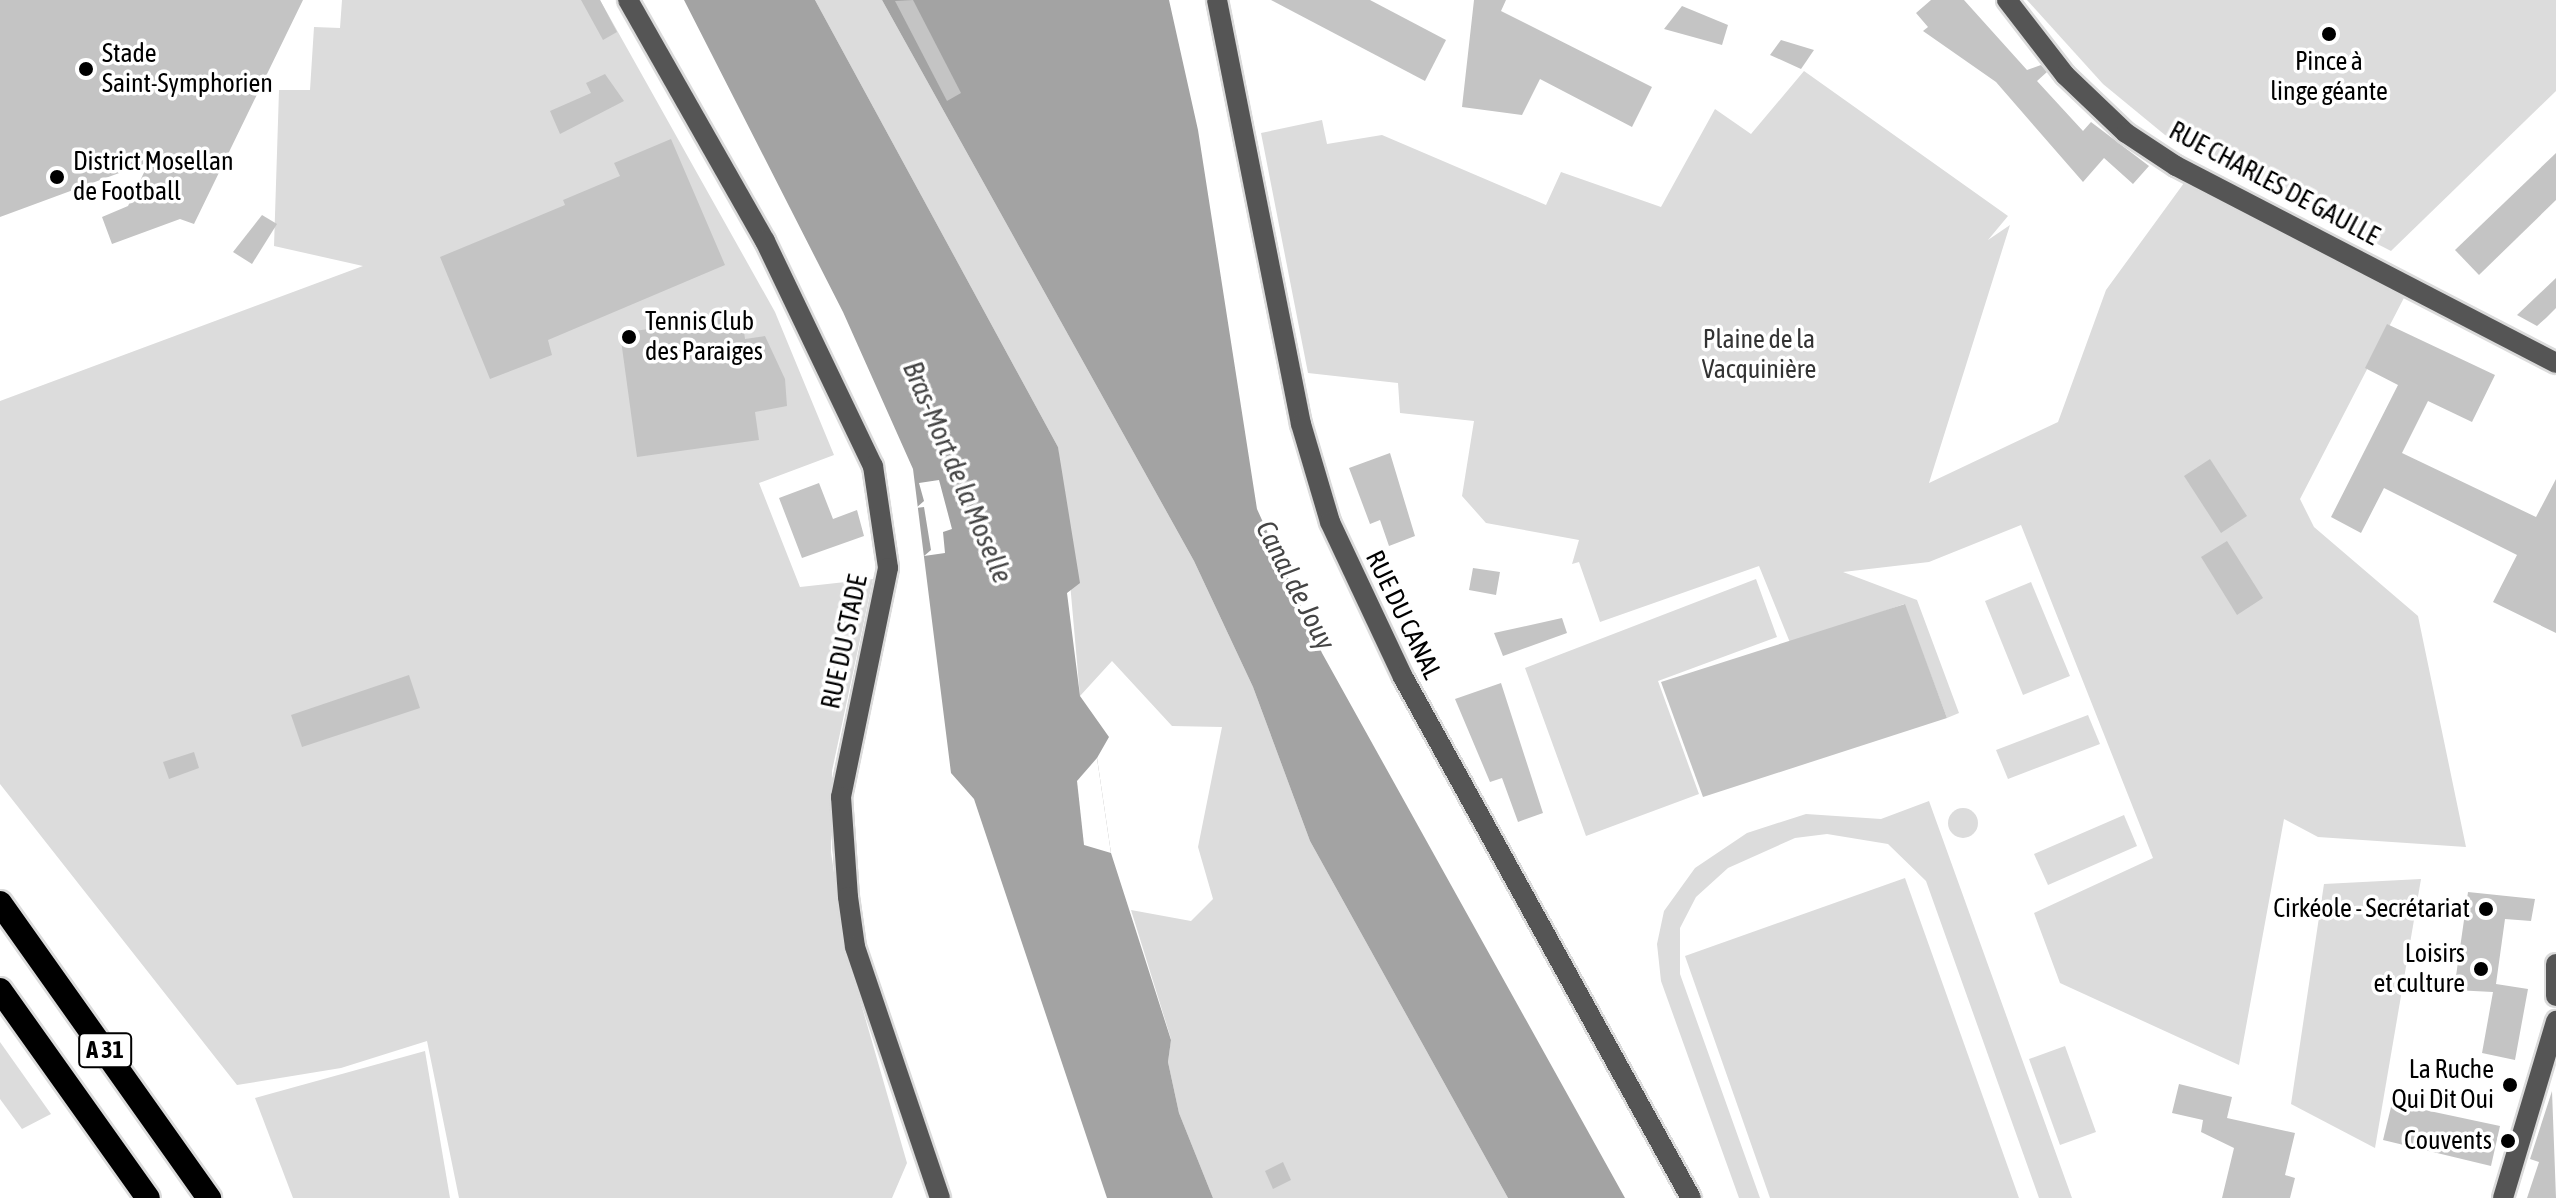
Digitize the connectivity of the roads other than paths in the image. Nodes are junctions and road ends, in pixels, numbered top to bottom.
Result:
1 (628, 0) edge
2 (1217, 0) edge
3 (2007, 0) edge
4 (2556, 363) edge
5 (0, 903) edge
6 (2556, 964) edge
7 (0, 990) edge
8 (2556, 996) edge
9 (2556, 1021) edge
10 (148, 1198) edge
11 (209, 1198) edge
12 (940, 1198) edge
13 (1691, 1198) edge
14 (2503, 1198) edge

1 - 12 street, RUE DU STADE
2 - 13 street, RUE DU CANAL
3 - 4 street, RUE CHARLES DE GAULLE
5 - 11 highway, A 31
6 - 8 street
7 - 10 highway, A 31
9 - 14 street

